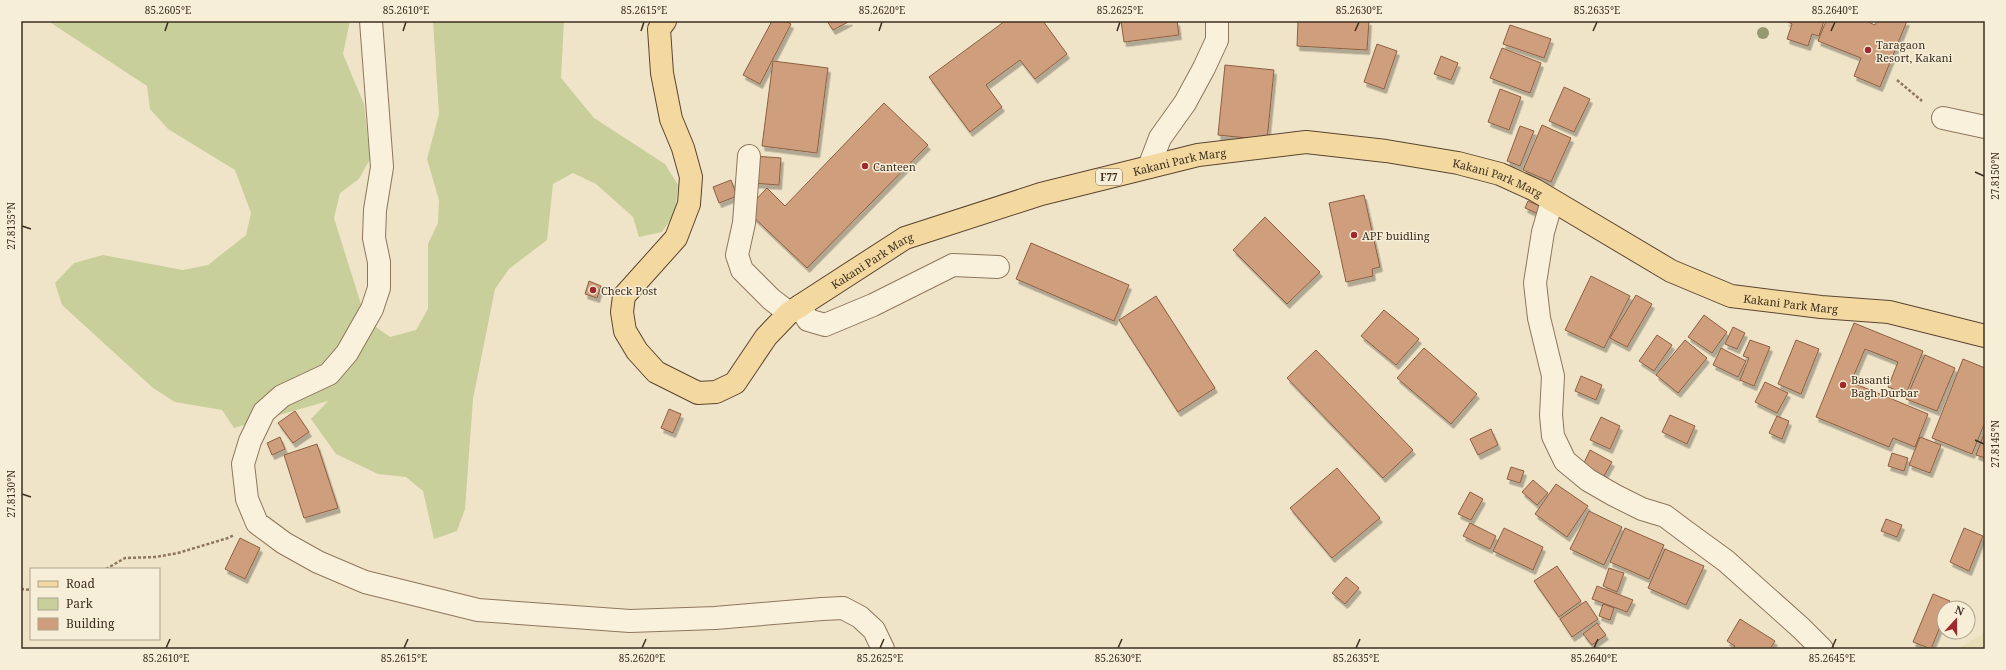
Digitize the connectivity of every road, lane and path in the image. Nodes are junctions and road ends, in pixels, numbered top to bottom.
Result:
1 (372, 21) edge
2 (665, 21) edge
3 (1217, 21) edge
4 (1897, 80) dead end
5 (1943, 118) joint
6 (1985, 127) edge
7 (749, 156) dead end
8 (1149, 167) junction
9 (1552, 200) junction
10 (998, 267) dead end
11 (794, 310) junction
12 (1985, 336) edge
13 (257, 523) junction
14 (108, 568) edge
15 (883, 649) edge
16 (1822, 649) edge

1 - 13 street
2 - 11 main road, Kakani Park Marg / F77
3 - 8 street
4 - 5 path
5 - 6 street
7 - 11 street
8 - 9 main road, Kakani Park Marg / F77
8 - 11 main road, Kakani Park Marg / F77
9 - 12 main road, Kakani Park Marg / F77
9 - 16 street
10 - 11 street
13 - 14 path
13 - 15 street

